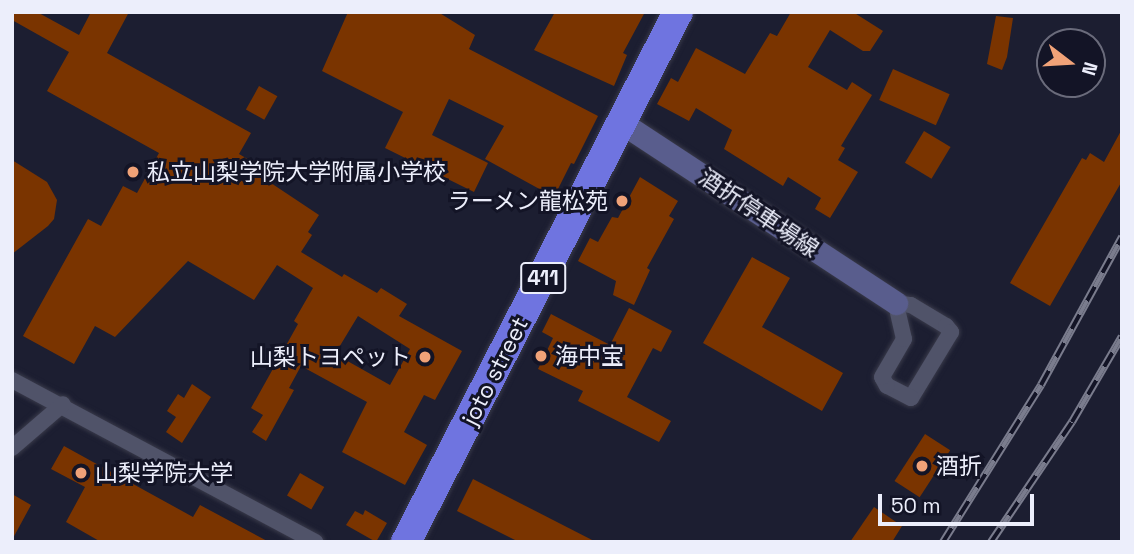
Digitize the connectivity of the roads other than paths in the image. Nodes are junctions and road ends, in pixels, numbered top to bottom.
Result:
1 (678, 12) edge
2 (622, 122) junction
3 (896, 303) junction
4 (12, 380) edge
5 (63, 404) junction
6 (12, 448) edge
7 (316, 542) edge
8 (406, 542) edge

1 - 2 highway, joto street / 411
2 - 3 main road, 酒折停車場線
2 - 8 highway, joto street / 411
3 - 3 street
4 - 5 street
5 - 6 street
5 - 7 street

